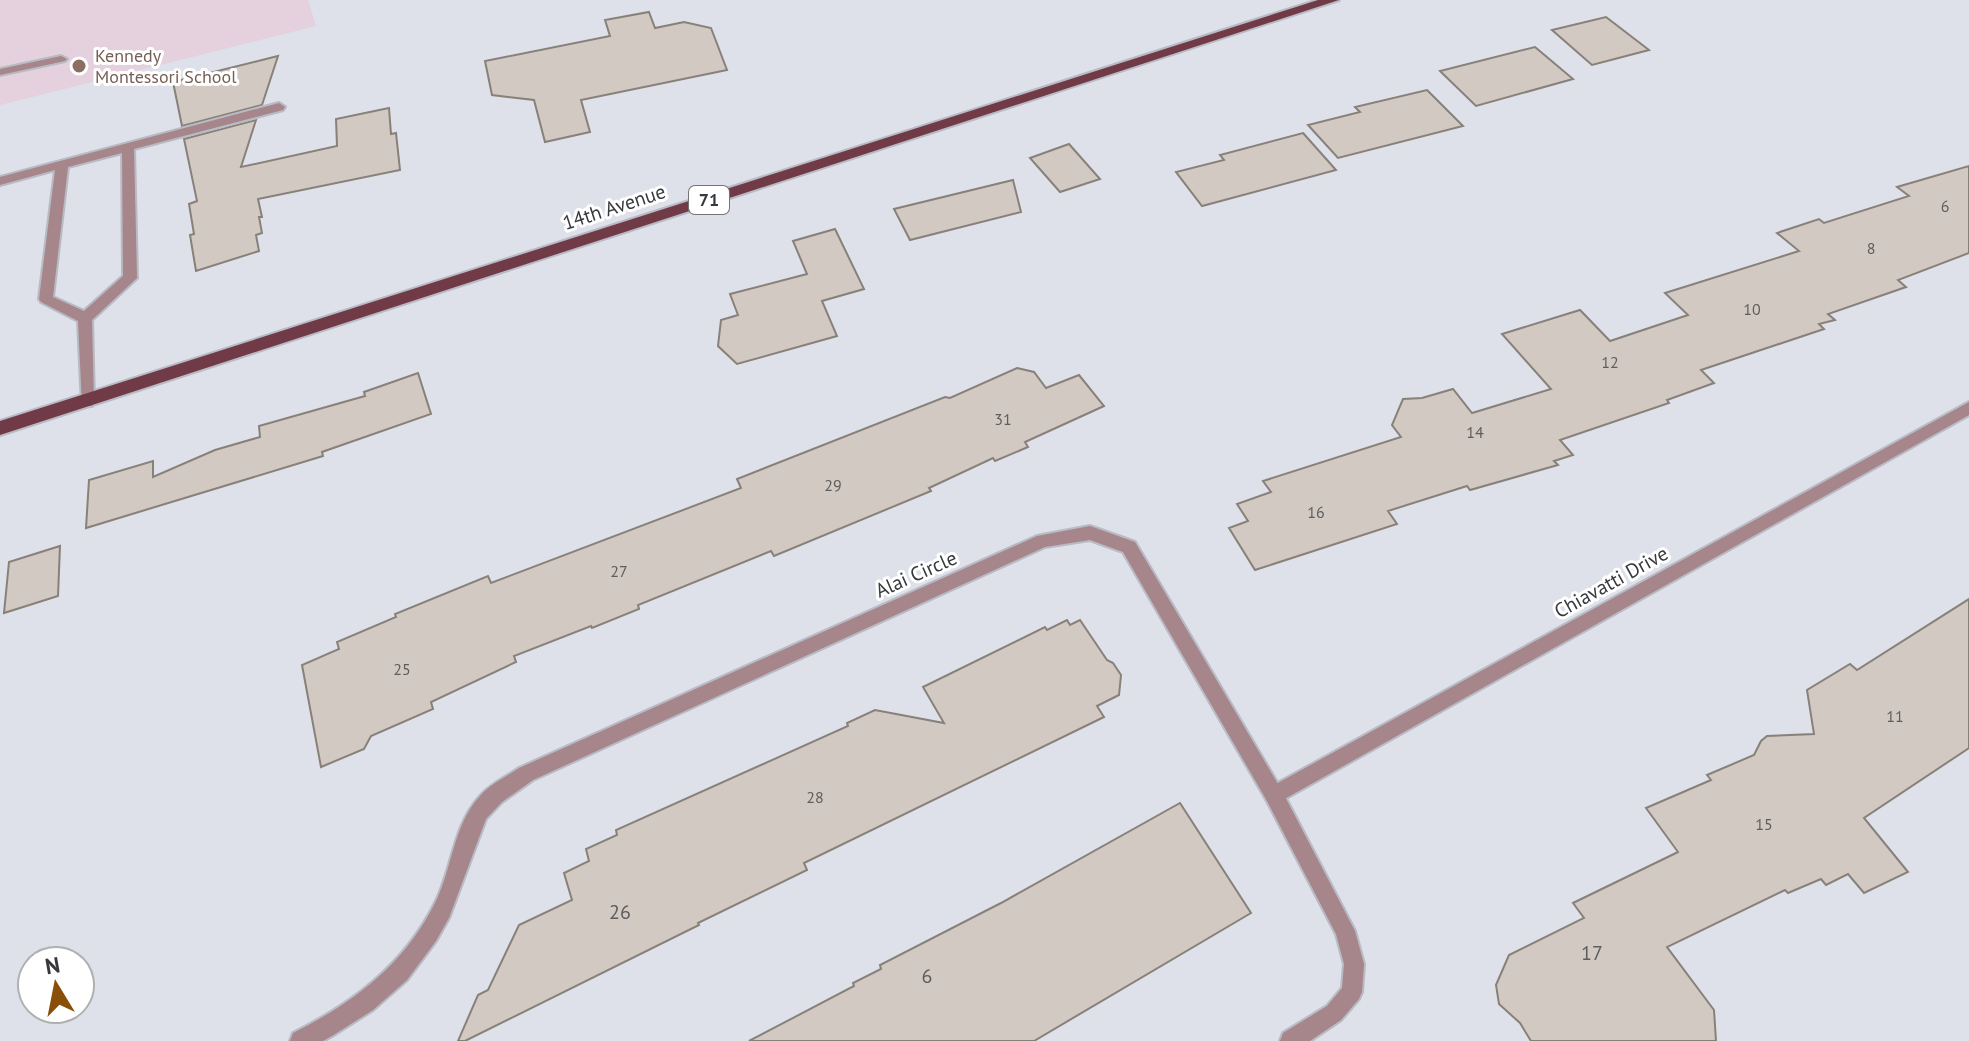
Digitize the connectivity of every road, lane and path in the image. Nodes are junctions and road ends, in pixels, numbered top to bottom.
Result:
1 (1332, 0) edge
2 (61, 59) dead end
3 (0, 72) edge
4 (279, 107) dead end
5 (128, 147) junction
6 (62, 165) junction
7 (0, 181) edge
8 (85, 318) junction
9 (87, 402) junction
10 (1969, 408) edge
11 (0, 428) edge
12 (1274, 795) junction
13 (301, 1041) edge
14 (1291, 1041) edge

1 - 9 main road, 14th Avenue / 71
2 - 3 street
4 - 5 street
5 - 6 street
5 - 8 street
6 - 7 street
6 - 8 street
8 - 9 street
9 - 11 main road, 14th Avenue / 71
10 - 12 street, Chiavatti Drive
12 - 13 street, Alai Circle
12 - 14 street, Alai Circle

